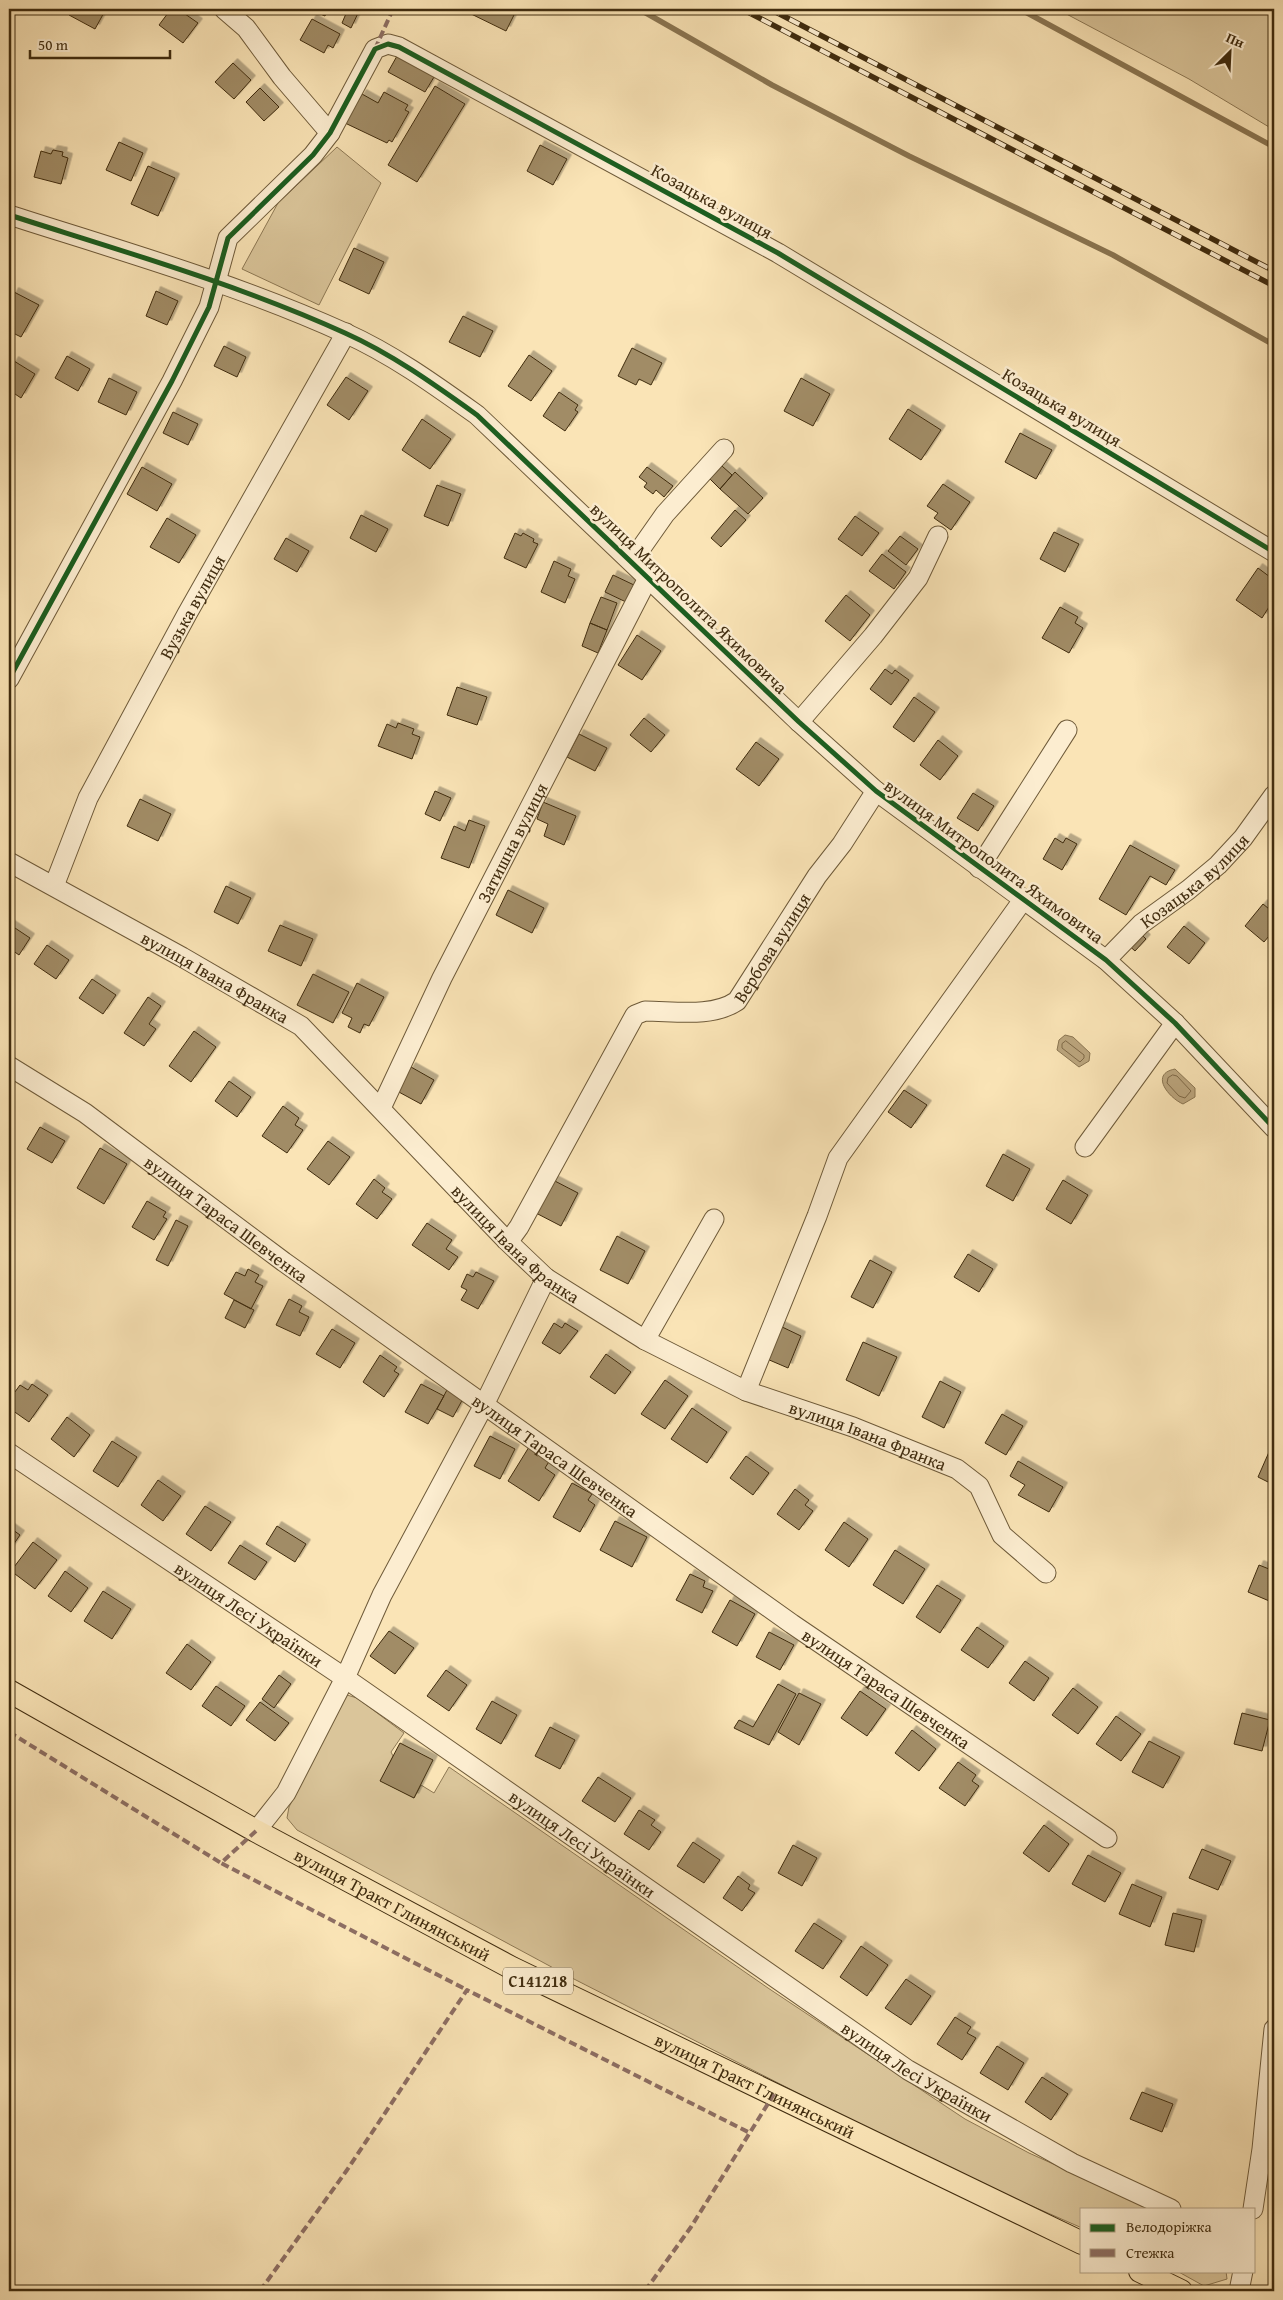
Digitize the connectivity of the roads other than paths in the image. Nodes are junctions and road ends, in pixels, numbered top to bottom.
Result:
1 (224, 9) edge
2 (330, 133) junction
3 (9, 215) edge
4 (216, 281) junction
5 (346, 333) junction
6 (724, 449) dead end
7 (938, 536) dead end
8 (1274, 552) edge
9 (632, 561) junction
10 (648, 578) junction
11 (9, 679) edge
12 (799, 722) junction
13 (1067, 730) dead end
14 (876, 791) junction
15 (1274, 794) edge
16 (9, 862) edge
17 (979, 868) junction
18 (54, 886) junction
19 (1023, 900) junction
20 (1106, 960) junction
21 (1176, 1023) junction
22 (9, 1066) edge
23 (381, 1108) junction
24 (1274, 1128) edge
25 (1085, 1147) dead end
26 (714, 1219) dead end
27 (506, 1240) junction
28 (546, 1278) junction
29 (645, 1340) junction
30 (746, 1391) junction
31 (484, 1405) junction
32 (9, 1453) edge
33 (1046, 1573) dead end
34 (345, 1678) junction
35 (9, 1691) edge
36 (256, 1831) junction
37 (1107, 1838) dead end
38 (1274, 2039) edge
39 (1168, 2208) edge
40 (1253, 2208) edge
41 (1080, 2242) edge
42 (1142, 2272) edge
43 (1243, 2272) edge
44 (1181, 2291) edge
45 (1239, 2291) edge

1 - 2 street
2 - 4 street, Козацька вулиця
2 - 8 street, Козацька вулиця
3 - 4 street, вулиця Митрополита Яхимовича
4 - 5 street, вулиця Митрополита Яхимовича
4 - 11 street, Козацька вулиця
5 - 9 street, вулиця Митрополита Яхимовича
5 - 18 street, Вузька вулиця
6 - 9 street
7 - 12 street
9 - 10 street, вулиця Митрополита Яхимовича
10 - 12 street, вулиця Митрополита Яхимовича
10 - 23 street, Затишна вулиця
12 - 14 street, вулиця Митрополита Яхимовича
13 - 17 street
14 - 17 street, вулиця Митрополита Яхимовича
14 - 27 street, Вербова вулиця
15 - 20 street, Козацька вулиця
16 - 18 street, вулиця Івана Франка
17 - 19 street, вулиця Митрополита Яхимовича
18 - 23 street, вулиця Івана Франка
19 - 20 street, вулиця Митрополита Яхимовича
19 - 30 street
20 - 21 street, вулиця Митрополита Яхимовича
21 - 24 street, вулиця Митрополита Яхимовича
21 - 25 street
22 - 31 street, вулиця Тараса Шевченка
23 - 27 street, вулиця Івана Франка
26 - 29 street
27 - 28 street, вулиця Івана Франка
28 - 29 street, вулиця Івана Франка
28 - 31 street
29 - 30 street, вулиця Івана Франка
30 - 33 street, вулиця Івана Франка
31 - 34 street
31 - 37 street, вулиця Тараса Шевченка
32 - 34 street, вулиця Лесі Українки
34 - 36 street
34 - 39 street, вулиця Лесі Українки
35 - 36 main road, вулиця Тракт Глинянський / С141218
36 - 41 main road, вулиця Тракт Глинянський / С141218
38 - 40 street
42 - 44 main road
43 - 45 street

